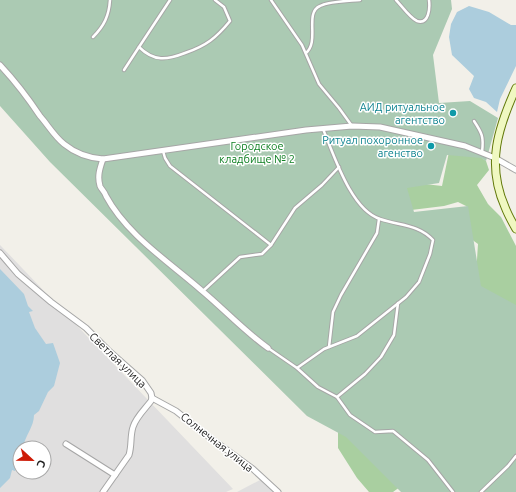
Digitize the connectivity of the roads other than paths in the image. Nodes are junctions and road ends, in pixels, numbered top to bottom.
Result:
1 (110, 0) edge
2 (170, 0) edge
3 (215, 0) edge
4 (271, 0) edge
5 (360, 0) edge
6 (396, 0) edge
7 (429, 0) edge
8 (93, 37) dead end
9 (139, 47) junction
10 (306, 53) junction
11 (0, 66) edge
12 (124, 70) dead end
13 (516, 88) edge
14 (474, 121) dead end
15 (352, 126) junction
16 (323, 128) junction
17 (163, 151) junction
18 (482, 152) junction
19 (495, 158) junction
20 (103, 159) junction
21 (339, 167) junction
22 (516, 170) edge
23 (379, 219) junction
24 (516, 229) edge
25 (271, 245) junction
26 (0, 253) edge
27 (203, 291) junction
28 (398, 303) junction
29 (268, 348) joint
30 (329, 348) junction
31 (297, 368) junction
32 (337, 397) junction
33 (152, 398) junction
34 (66, 444) dead end
35 (516, 456) edge
36 (115, 475) junction
37 (104, 492) edge
38 (278, 492) edge
39 (453, 492) edge
40 (481, 492) edge

1 - 8 lane
2 - 9 lane
3 - 9 lane
4 - 10 lane
5 - 10 lane
6 - 7 lane
9 - 12 lane
10 - 15 lane
11 - 20 street
13 - 19 main road
14 - 18 lane
15 - 16 street
15 - 18 street
16 - 17 street
16 - 21 lane
17 - 20 street
17 - 25 lane
18 - 19 street
19 - 22 street
19 - 24 main road
20 - 27 street
21 - 23 lane
21 - 25 lane
23 - 28 lane
23 - 30 lane
25 - 27 lane
26 - 33 street, Светлая улица
27 - 29 street
28 - 30 lane
28 - 32 lane
29 - 31 lane
30 - 31 lane
31 - 32 lane
32 - 39 lane
33 - 36 street, Светлая улица
33 - 38 street, Солнечная улица
34 - 36 street
35 - 40 lane
36 - 37 street, Светлая улица

